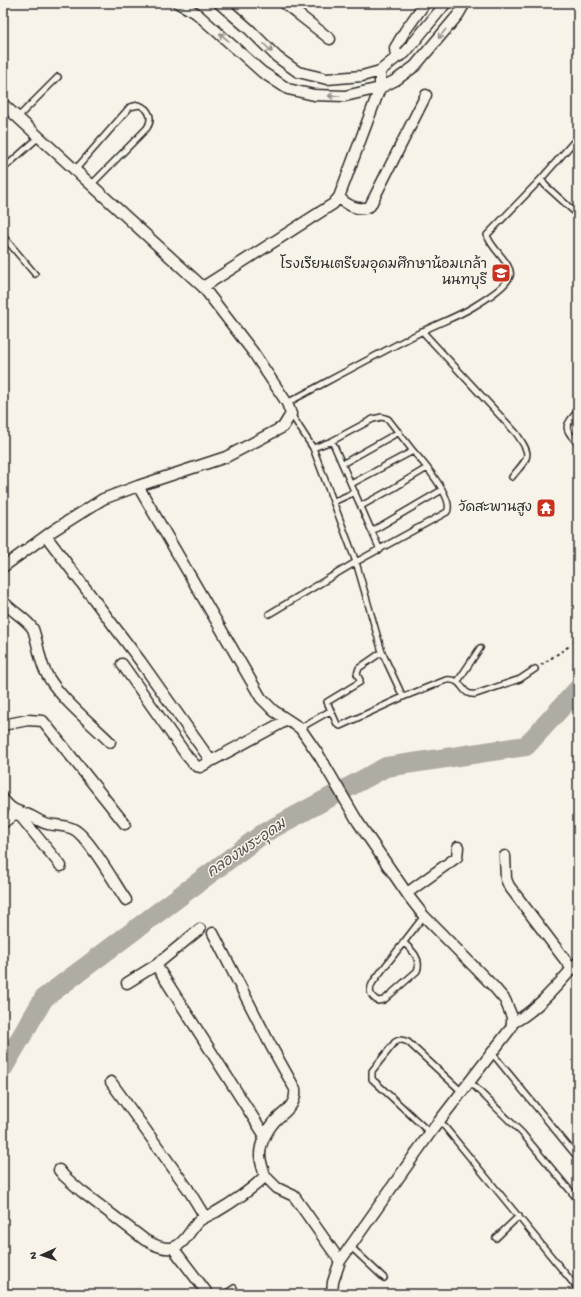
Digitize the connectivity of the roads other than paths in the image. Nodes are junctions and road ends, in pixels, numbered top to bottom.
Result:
1 (178, 3) edge
2 (219, 3) edge
3 (284, 3) edge
4 (425, 3) edge
5 (446, 3) edge
6 (465, 3) edge
7 (330, 38) dead end
8 (396, 58) junction
9 (380, 71) junction
10 (58, 78) dead end
11 (380, 88) junction
12 (426, 95) dead end
13 (3, 104) edge
14 (18, 117) junction
15 (39, 137) junction
16 (578, 137) edge
17 (3, 169) edge
18 (75, 170) junction
19 (541, 179) junction
20 (91, 185) junction
21 (339, 197) junction
22 (578, 215) edge
23 (3, 236) edge
24 (35, 274) dead end
25 (203, 287) junction
26 (422, 331) junction
27 (287, 403) junction
28 (578, 411) edge
29 (291, 414) junction
30 (399, 432) junction
31 (332, 441) junction
32 (578, 444) edge
33 (313, 448) junction
34 (413, 451) junction
35 (342, 464) junction
36 (427, 468) junction
37 (512, 477) dead end
38 (351, 484) junction
39 (138, 486) junction
40 (442, 490) junction
41 (355, 492) junction
42 (333, 502) junction
43 (361, 506) junction
44 (372, 531) junction
45 (46, 536) junction
46 (380, 550) junction
47 (356, 562) junction
48 (3, 567) edge
49 (3, 601) edge
50 (269, 614) dead end
51 (480, 648) dead end
52 (382, 652) junction
53 (122, 664) dead end
54 (535, 669) road end
55 (458, 681) junction
56 (403, 697) junction
57 (330, 711) junction
58 (287, 720) junction
59 (3, 725) edge
60 (300, 728) junction
61 (110, 742) dead end
62 (211, 761) junction
63 (3, 799) edge
64 (17, 812) junction
65 (3, 824) edge
66 (124, 824) dead end
67 (458, 847) dead end
68 (505, 856) dead end
69 (61, 866) dead end
70 (406, 892) junction
71 (126, 900) dead end
72 (424, 916) junction
73 (200, 929) dead end
74 (213, 933) dead end
75 (404, 942) junction
76 (156, 965) junction
77 (575, 966) edge
78 (127, 983) dead end
79 (512, 1023) junction
80 (492, 1053) junction
81 (112, 1082) dead end
82 (469, 1082) junction
83 (461, 1092) junction
84 (440, 1121) junction
85 (430, 1133) junction
86 (265, 1136) junction
87 (578, 1158) edge
88 (59, 1170) dead end
89 (265, 1176) junction
90 (578, 1200) edge
91 (518, 1216) junction
92 (205, 1217) junction
93 (496, 1238) dead end
94 (351, 1247) junction
95 (173, 1248) junction
96 (340, 1261) junction
97 (384, 1278) dead end
98 (234, 1288) dead end
99 (578, 1288) edge
100 (208, 1294) edge
101 (225, 1294) edge
102 (332, 1294) edge

11 -> 1 street
2 -> 9 street
3 - 7 street
4 - 8 street
5 - 8 street
6 -> 11 street
8 - 9 street
9 - 11 street
10 - 14 lane
11 - 21 street
12 - 21 street
13 - 14 street
14 - 15 street
15 - 17 lane
15 - 18 street
16 - 19 lane
18 - 20 street
18 - 20 lane
19 - 22 lane
19 - 26 lane
20 - 25 street
21 - 25 street
23 - 24 lane
25 - 27 street
26 - 27 lane
26 - 37 lane
27 - 29 street
28 - 32 lane
29 - 33 lane
29 - 39 street
30 - 31 lane
30 - 34 lane
30 - 35 lane
31 - 33 lane
31 - 35 lane
33 - 42 lane
34 - 36 lane
34 - 38 lane
35 - 38 lane
36 - 40 lane
36 - 43 lane
38 - 41 lane
39 - 45 street
39 - 58 street
40 - 44 lane
40 - 46 lane
41 - 42 lane
41 - 43 lane
42 - 47 lane
43 - 44 lane
44 - 46 lane
45 - 48 street
45 - 62 street
46 - 47 lane
47 - 50 lane
47 - 52 lane
49 - 61 street
51 - 55 lane
52 - 56 lane
52 - 57 lane
53 - 62 street
54 - 55 lane
55 - 56 lane
56 - 57 lane
57 - 60 lane
58 - 60 street
58 - 62 street
59 - 66 street
60 - 70 street
63 - 64 street
64 - 65 street
64 - 69 street
64 - 71 street
67 - 70 street
68 - 77 street
70 - 72 street
72 - 75 lane
72 - 79 street
73 - 76 street
74 - 86 street
75 - 75 lane
76 - 78 street
76 - 86 street
77 - 79 street
79 - 80 street
80 - 82 street
80 - 87 lane
81 - 92 street
82 - 83 street
82 - 90 lane
83 - 84 street
83 - 85 lane
84 - 85 street
84 - 91 lane
85 - 94 street
86 - 89 street
88 - 95 street
89 - 92 street
89 - 96 street
91 - 93 lane
91 - 99 lane
92 - 95 street
94 - 96 street
94 - 97 lane
95 - 100 street
96 - 102 street
98 - 101 lane

